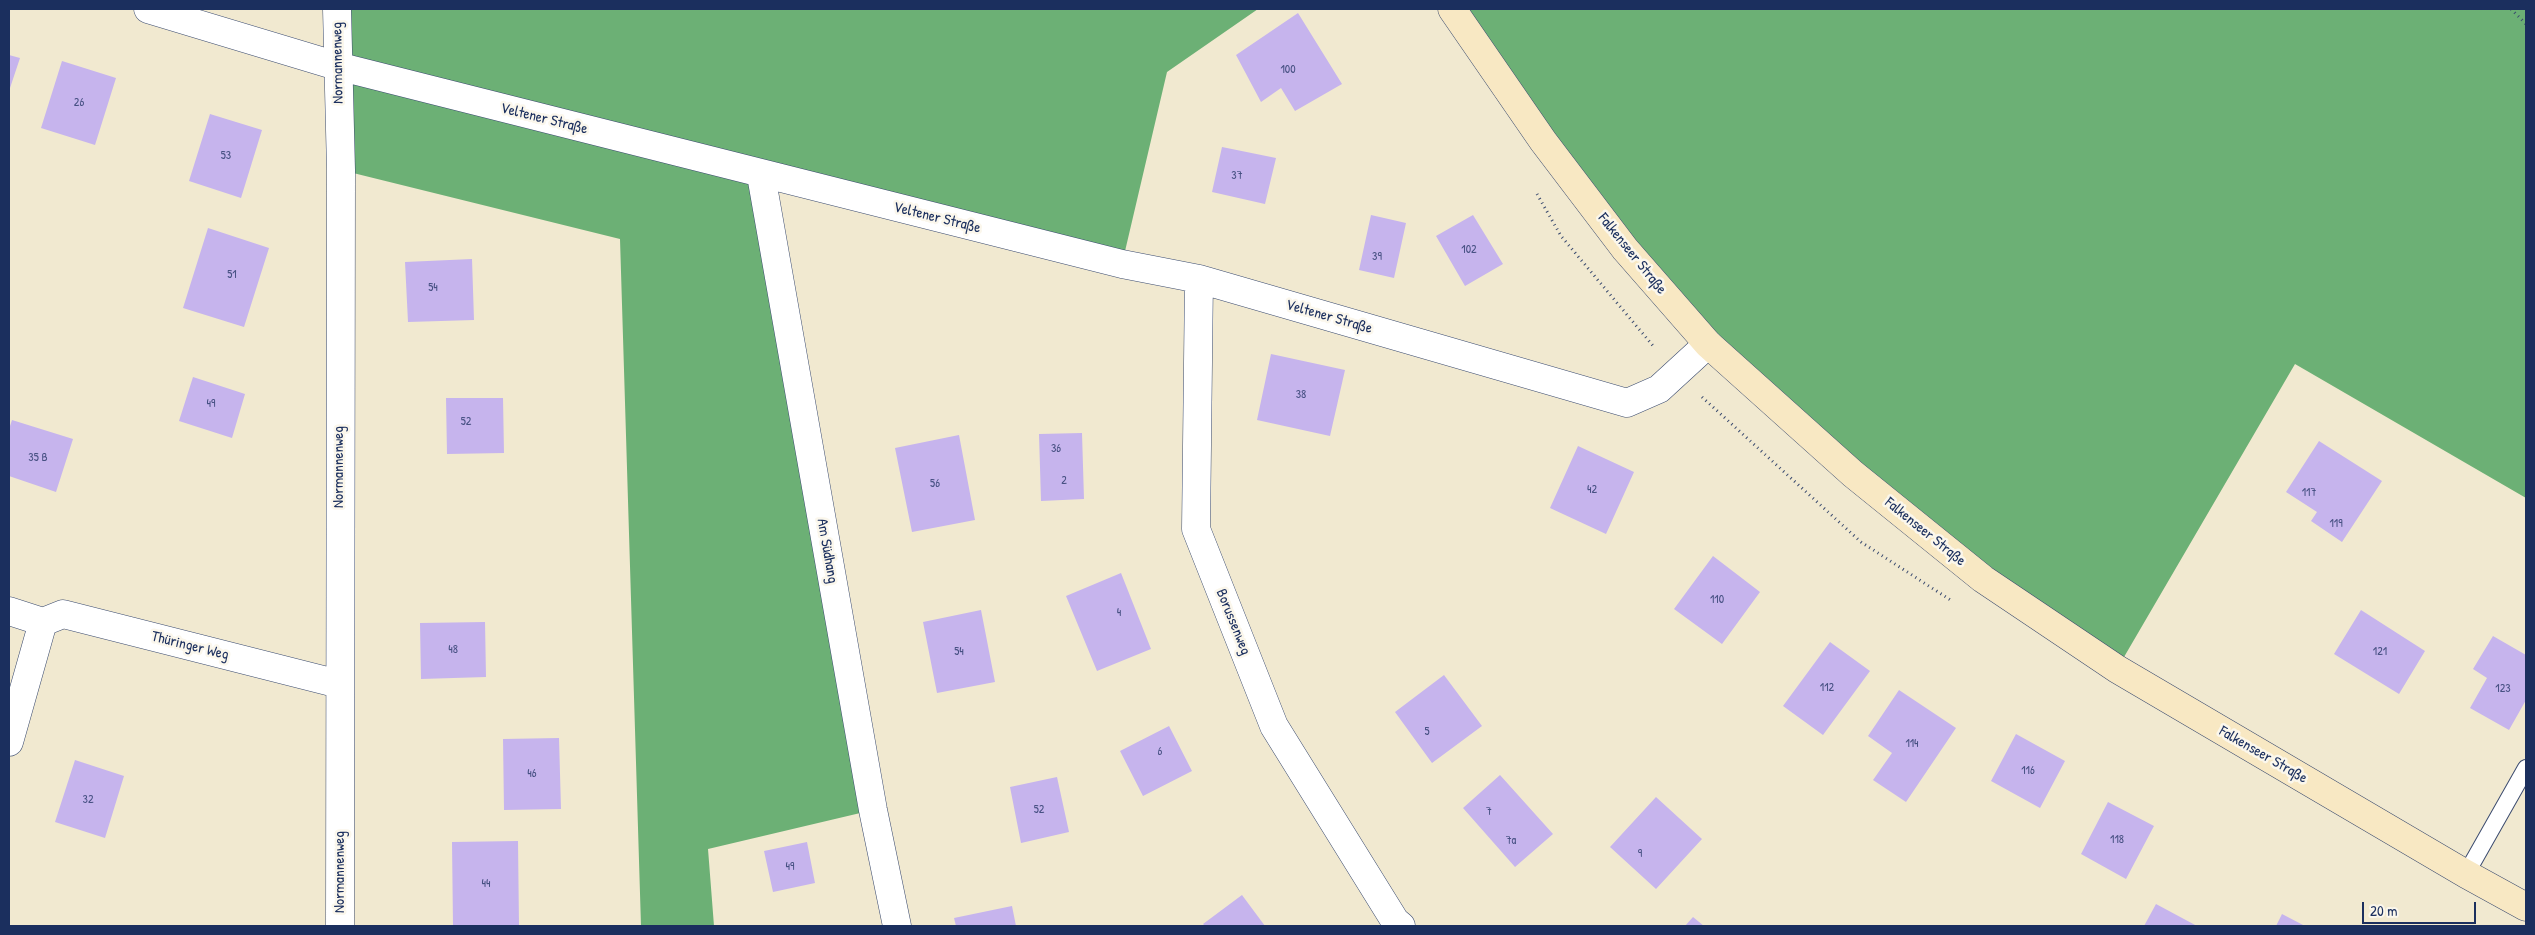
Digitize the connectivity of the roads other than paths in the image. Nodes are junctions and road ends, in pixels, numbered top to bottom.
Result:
1 (148, 9) edge
2 (337, 9) edge
3 (1452, 9) edge
4 (337, 66) junction
5 (761, 175) junction
6 (1199, 279) junction
7 (1708, 344) junction
8 (9, 610) edge
9 (43, 622) junction
10 (339, 684) junction
11 (9, 742) edge
12 (2526, 768) edge
13 (2466, 874) junction
14 (2526, 907) edge
15 (340, 926) edge
16 (897, 926) edge
17 (1401, 926) edge

1 - 4 street, Veltener Straße
2 - 4 street, Normannenweg
3 - 7 main road, Falkenseer Straße
4 - 5 street, Veltener Straße
4 - 10 street, Normannenweg
5 - 6 street, Veltener Straße
5 - 16 street, Am Südhang
6 - 7 street, Veltener Straße
6 - 17 street, Borussenweg
7 - 13 main road, Falkenseer Straße
8 - 9 street
9 - 10 street, Thüringer Weg
9 - 11 street
10 - 15 street, Normannenweg
12 - 13 lane
13 - 14 main road, Falkenseer Straße

